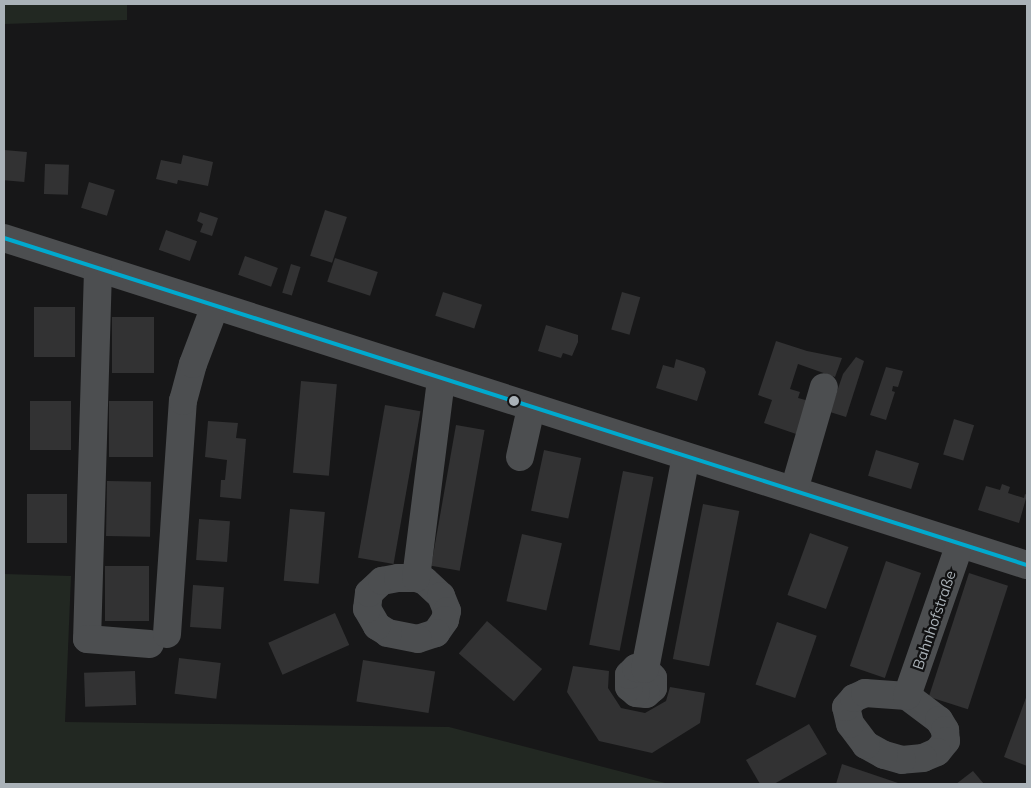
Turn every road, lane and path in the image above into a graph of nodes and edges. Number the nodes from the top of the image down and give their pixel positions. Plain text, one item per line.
1 (4, 238) edge
2 (98, 270) junction
3 (215, 306) junction
4 (441, 379) junction
5 (824, 387) dead end
6 (531, 408) junction
7 (686, 456) junction
8 (520, 457) dead end
9 (794, 490) junction
10 (960, 544) junction
11 (1027, 564) edge
12 (416, 578) dead end
13 (644, 670) dead end
14 (907, 696) dead end

1 - 2 street
2 - 3 street
2 - 3 street
3 - 4 street
4 - 6 street
4 - 12 street
5 - 9 street
6 - 7 street
6 - 8 street
7 - 9 street
7 - 13 street
9 - 10 street
10 - 11 street
10 - 14 street, Bahnhofstraße

